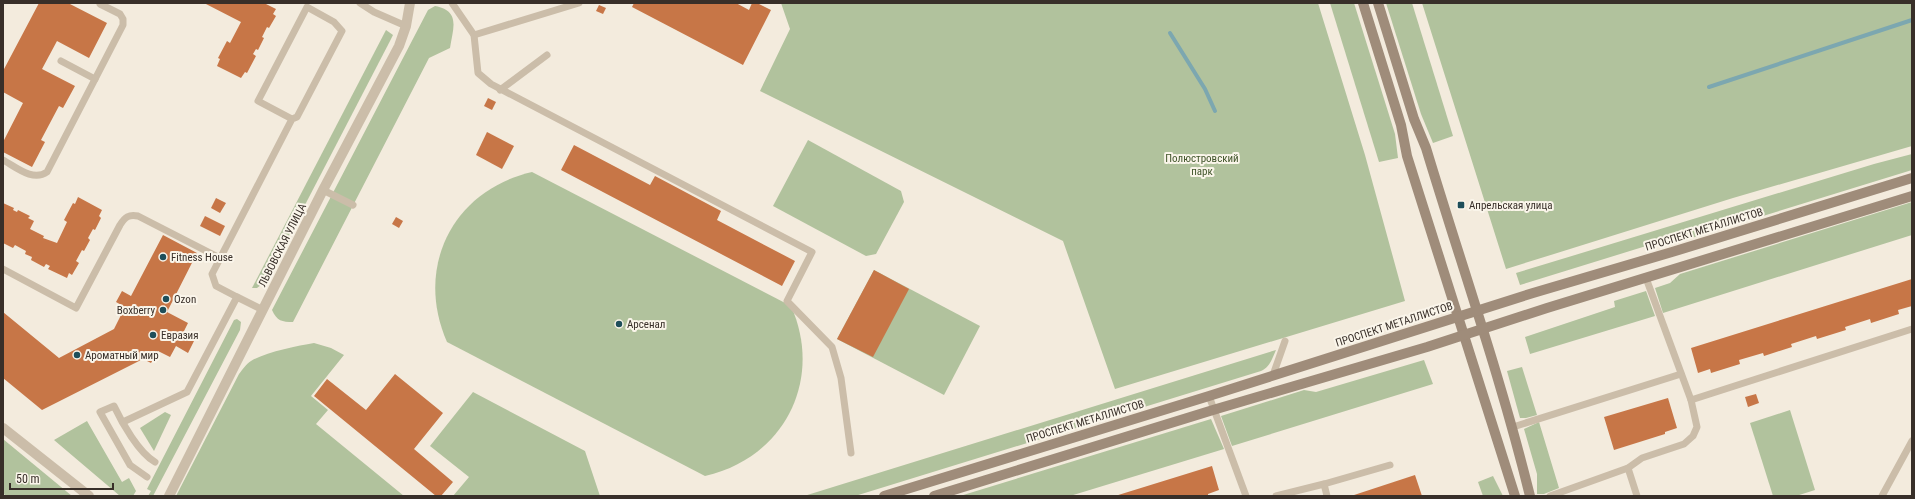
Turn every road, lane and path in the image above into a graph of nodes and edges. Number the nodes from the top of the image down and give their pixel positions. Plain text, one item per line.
1 (360, 3) edge
2 (410, 3) edge
3 (452, 3) edge
4 (579, 3) edge
5 (1363, 3) edge
6 (1378, 3) edge
7 (100, 4) dead end
8 (406, 26) junction
9 (474, 36) junction
10 (547, 55) dead end
11 (61, 61) dead end
12 (95, 78) junction
13 (500, 90) junction
14 (292, 119) junction
15 (3, 160) edge
16 (1912, 178) edge
17 (323, 190) junction
18 (1912, 196) edge
19 (353, 205) dead end
20 (220, 258) junction
21 (3, 269) edge
22 (1646, 278) junction
23 (237, 297) junction
24 (262, 310) junction
25 (1477, 310) junction
26 (1457, 317) junction
27 (1483, 329) junction
28 (1912, 329) edge
29 (1463, 336) junction
30 (1285, 341) dead end
31 (1681, 374) junction
32 (1273, 375) junction
33 (1209, 396) junction
34 (1691, 400) junction
35 (1213, 410) junction
36 (123, 422) junction
37 (1513, 427) junction
38 (3, 428) edge
39 (1912, 441) edge
40 (851, 453) dead end
41 (155, 462) dead end
42 (1390, 465) dead end
43 (1628, 468) junction
44 (147, 477) dead end
45 (1324, 484) junction
46 (89, 496) edge
47 (169, 496) edge
48 (884, 496) edge
49 (934, 496) edge
50 (1246, 496) edge
51 (1276, 496) edge
52 (1327, 496) edge
53 (1515, 496) edge
54 (1530, 496) edge
55 (1550, 496) edge
56 (1637, 496) edge
57 (1882, 496) edge

1 - 8 lane
2 - 8 street, ЛЬВОВСКАЯ УЛИЦА
3 - 9 lane
4 - 9 lane
5 - 26 street
6 - 25 street
7 - 12 lane
8 - 17 street, ЛЬВОВСКАЯ УЛИЦА
9 - 13 lane
10 - 13 lane
11 - 12 lane
12 - 15 lane
13 - 40 lane
14 - 14 lane
14 - 20 lane
16 - 25 street, ПРОСПЕКТ МЕТАЛЛИСТОВ
17 - 19 lane
17 - 24 street, ЛЬВОВСКАЯ УЛИЦА
18 - 22 street
20 - 21 lane
20 - 23 lane
22 - 27 street
22 - 31 lane
23 - 24 lane
23 - 36 lane
24 - 47 street, ЛЬВОВСКАЯ УЛИЦА
25 - 26 street, ПРОСПЕКТ МЕТАЛЛИСТОВ
25 - 27 street
26 - 29 street
26 - 32 street, ПРОСПЕКТ МЕТАЛЛИСТОВ
27 - 29 street
27 - 37 street
28 - 34 lane
29 - 35 street
29 - 53 street
30 - 32 lane
31 - 34 lane
31 - 37 lane
32 - 33 street, ПРОСПЕКТ МЕТАЛЛИСТОВ
33 - 35 lane
33 - 48 street, ПРОСПЕКТ МЕТАЛЛИСТОВ
34 - 43 lane
35 - 49 street
35 - 50 lane
36 - 41 lane
36 - 44 lane
37 - 54 street
38 - 46 street
39 - 57 lane
42 - 45 lane
43 - 55 lane
43 - 56 lane
45 - 51 lane
45 - 52 lane

